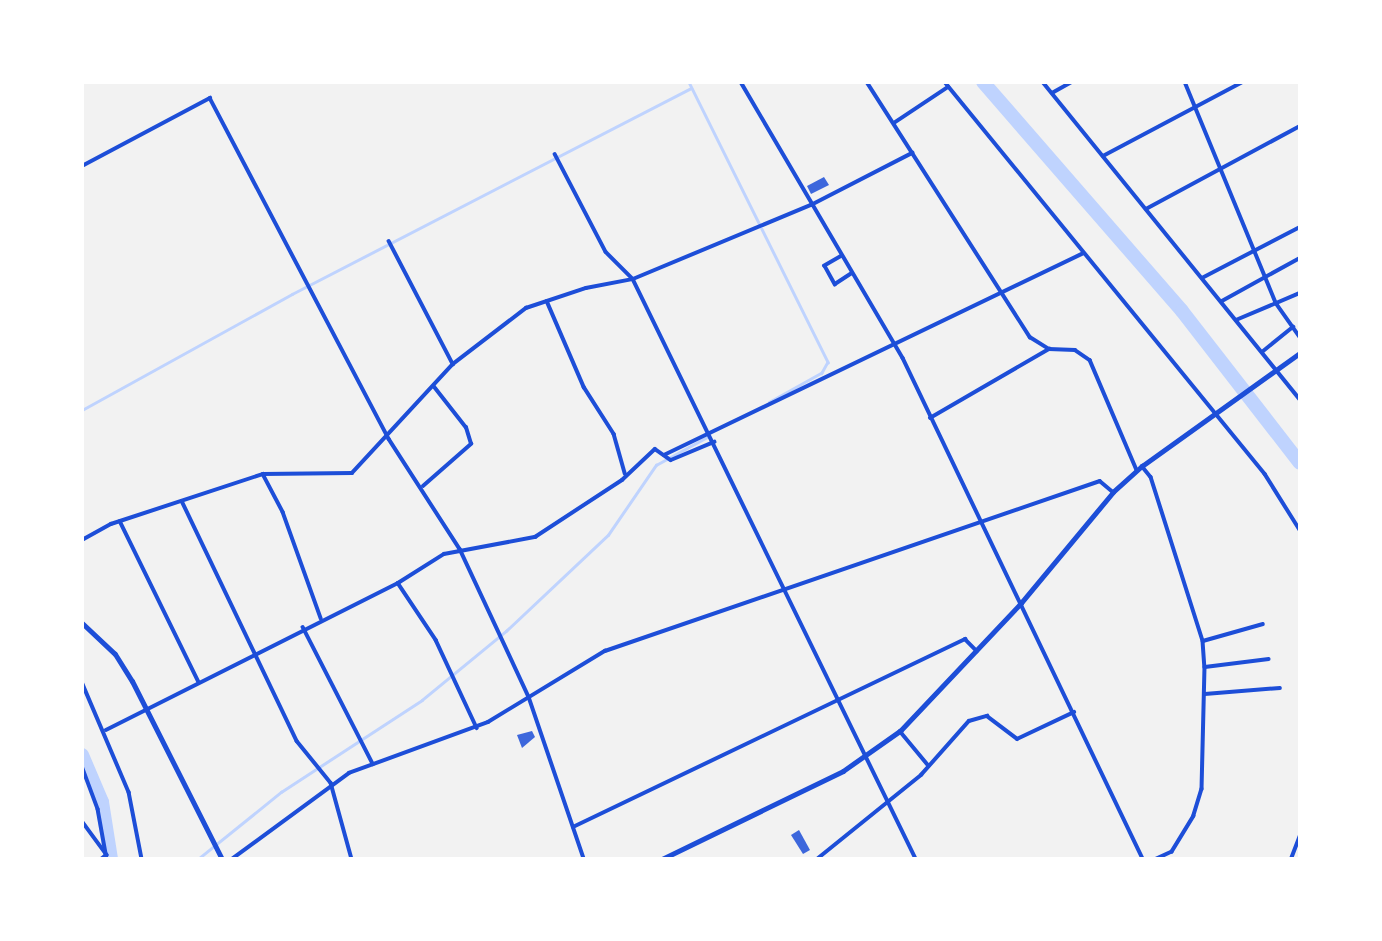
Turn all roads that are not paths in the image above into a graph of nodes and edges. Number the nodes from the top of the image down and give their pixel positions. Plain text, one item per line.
1 (741, 82) edge
2 (867, 82) edge
3 (945, 82) edge
4 (1043, 82) edge
5 (1072, 82) edge
6 (1185, 82) edge
7 (1243, 82) edge
8 (948, 87) junction
9 (1052, 93) junction
10 (1196, 107) junction
11 (894, 123) junction
12 (1300, 126) edge
13 (555, 153) dead end
14 (912, 153) junction
15 (1103, 156) junction
16 (82, 166) edge
17 (1221, 169) junction
18 (811, 205) junction
19 (1146, 209) junction
20 (1300, 227) edge
21 (388, 241) dead end
22 (1254, 251) junction
23 (1083, 253) junction
24 (842, 256) junction
25 (1300, 258) edge
26 (852, 274) junction
27 (1265, 277) junction
28 (1202, 278) junction
29 (633, 279) junction
30 (1300, 293) edge
31 (1003, 294) junction
32 (547, 300) junction
33 (1221, 301) junction
34 (1276, 303) junction
35 (1236, 320) junction
36 (1293, 327) junction
37 (1300, 337) edge
38 (896, 346) junction
39 (1049, 349) junction
40 (1262, 352) junction
41 (1300, 353) edge
42 (453, 364) junction
43 (1276, 369) junction
44 (434, 387) junction
45 (1300, 399) edge
46 (1214, 413) junction
47 (930, 418) junction
48 (711, 434) junction
49 (389, 439) junction
50 (715, 441) junction
51 (664, 455) junction
52 (1139, 468) junction
53 (625, 473) junction
54 (263, 474) junction
55 (423, 486) junction
56 (1113, 492) junction
57 (182, 501) junction
58 (120, 521) junction
59 (981, 522) junction
60 (1300, 530) edge
61 (82, 540) edge
62 (460, 549) junction
63 (398, 583) junction
64 (785, 588) junction
65 (1021, 603) junction
66 (321, 619) junction
67 (82, 623) edge
68 (1264, 624) dead end
69 (303, 627) junction
70 (1203, 641) junction
71 (977, 651) junction
72 (256, 652) junction
73 (1268, 659) dead end
74 (1206, 667) junction
75 (82, 682) edge
76 (199, 682) junction
77 (1280, 688) dead end
78 (1205, 694) junction
79 (529, 697) junction
80 (839, 699) junction
81 (147, 709) junction
82 (1073, 712) junction
83 (477, 728) junction
84 (106, 730) junction
85 (900, 731) junction
86 (867, 757) junction
87 (373, 764) junction
88 (82, 766) edge
89 (929, 766) junction
90 (331, 783) junction
91 (888, 802) junction
92 (82, 821) edge
93 (573, 827) junction
94 (1300, 836) edge
95 (105, 858) edge
96 (142, 859) edge
97 (222, 859) edge
98 (232, 859) edge
99 (352, 859) edge
100 (584, 859) edge
101 (662, 859) edge
102 (817, 859) edge
103 (916, 859) edge
104 (1143, 859) edge
105 (1157, 859) edge
106 (1291, 859) edge

1 - 18 street
2 - 11 street
3 - 8 street
4 - 9 street
5 - 9 street
6 - 10 street
7 - 10 street
8 - 11 street
8 - 23 street
9 - 15 street
10 - 15 street
10 - 17 street
11 - 14 street
12 - 17 street
13 - 29 street
14 - 18 street
14 - 31 street
15 - 19 street
16 - 49 street
17 - 19 street
17 - 22 street
18 - 24 street
18 - 29 street
19 - 28 street
20 - 22 street
21 - 42 street
22 - 27 street
22 - 28 street
23 - 31 street
23 - 46 street
24 - 26 street
24 - 26 street
25 - 27 street
26 - 38 street
27 - 33 street
27 - 34 street
28 - 33 street
29 - 32 street
29 - 48 street
30 - 34 street
31 - 38 street
31 - 39 street
32 - 42 street
32 - 53 street
33 - 35 street
34 - 35 street
34 - 36 street
35 - 40 street
36 - 37 street
36 - 40 street
38 - 47 street
38 - 48 street
39 - 47 street
39 - 52 street
40 - 43 street
41 - 43 street
42 - 44 street
43 - 45 street
43 - 46 street
44 - 49 street
44 - 55 street
46 - 52 street
46 - 60 street
47 - 59 street
48 - 50 street
48 - 51 street
49 - 54 street
49 - 55 street
50 - 51 street
50 - 64 street
51 - 53 street
52 - 56 street
52 - 70 street
53 - 62 street
54 - 57 street
54 - 66 street
55 - 62 street
56 - 59 street
56 - 65 street
57 - 58 street
57 - 72 street
58 - 61 street
58 - 76 street
59 - 64 street
59 - 65 street
62 - 63 street
62 - 79 street
63 - 66 street
63 - 83 street
64 - 79 street
64 - 80 street
65 - 71 street
65 - 82 street
66 - 69 street
67 - 81 main road
68 - 70 street
69 - 72 street
69 - 87 street
70 - 74 street
71 - 80 street
71 - 85 street
72 - 76 street
72 - 90 street
73 - 74 street
74 - 78 street
75 - 84 street
76 - 81 street
77 - 78 street
78 - 105 street
79 - 83 street
79 - 93 street
80 - 86 street
80 - 93 street
81 - 84 street
81 - 97 main road
82 - 89 street
82 - 104 street
83 - 87 street
84 - 96 street
85 - 86 street
85 - 89 street
86 - 91 street
86 - 101 street
87 - 90 street
88 - 95 street
89 - 91 street
90 - 98 street
90 - 99 street
91 - 102 street
91 - 103 street
92 - 95 street
93 - 100 street
94 - 106 street

